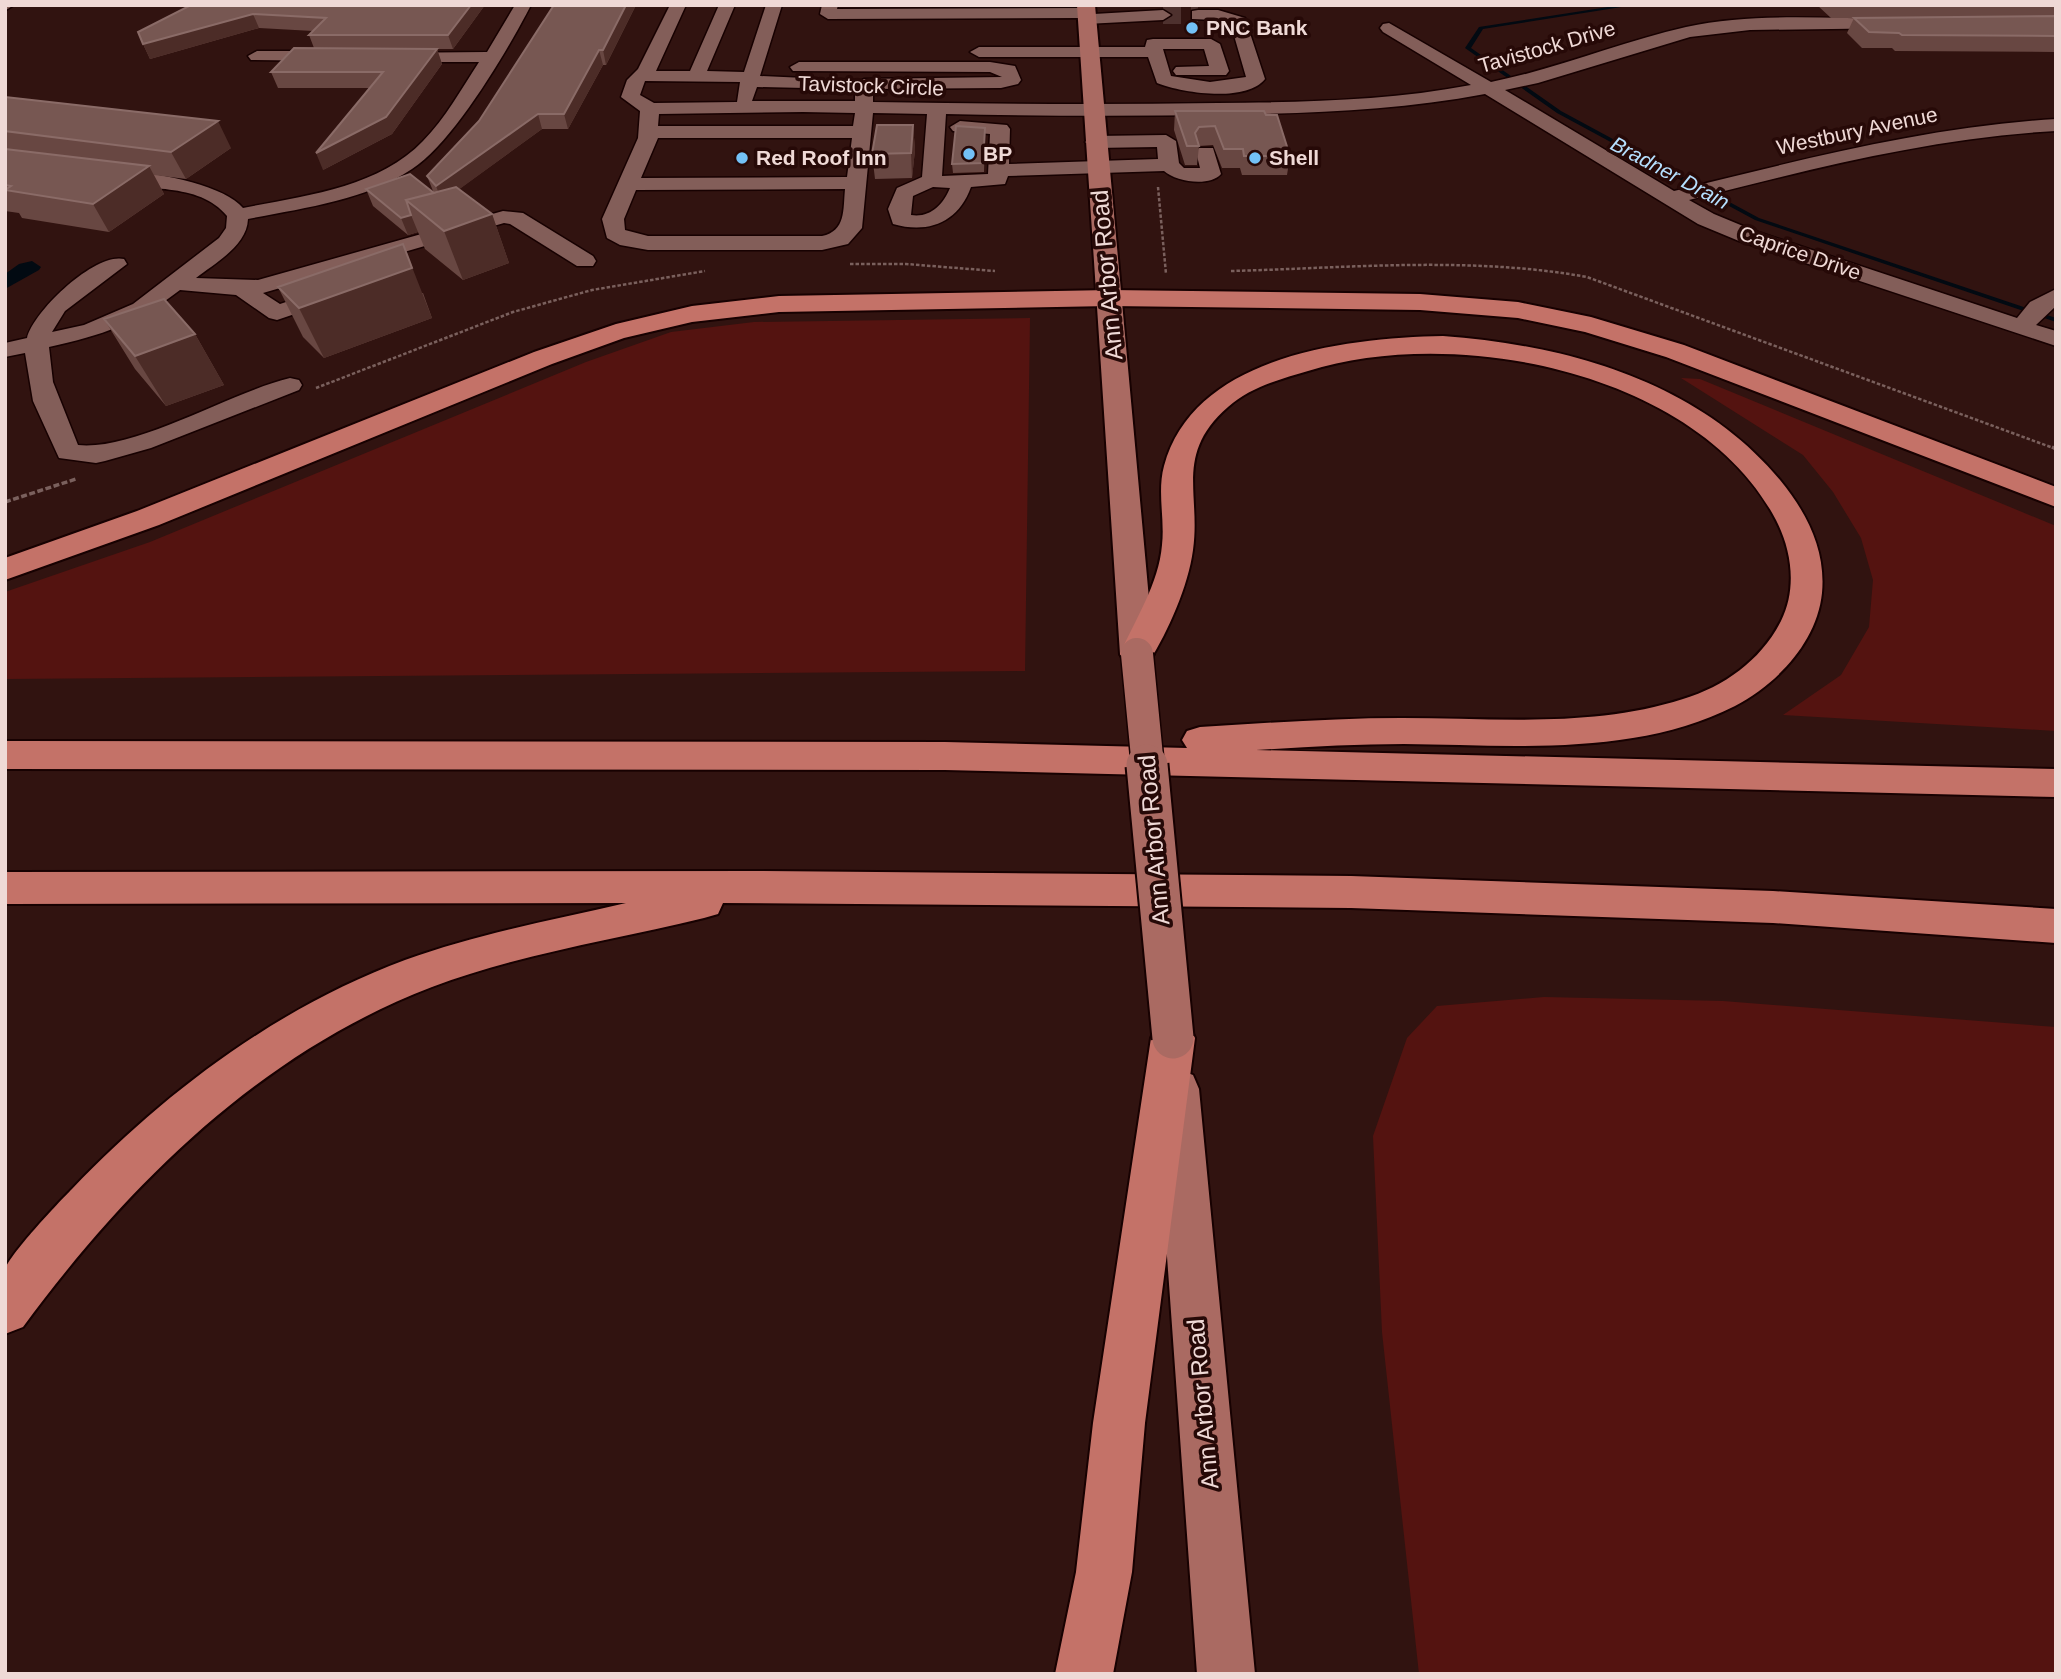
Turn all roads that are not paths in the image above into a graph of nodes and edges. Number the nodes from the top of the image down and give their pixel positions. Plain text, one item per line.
1 (523, 5) edge
2 (678, 5) edge
3 (727, 5) edge
4 (774, 5) edge
5 (911, 10) edge
6 (1086, 12) edge
7 (1163, 15) tunnel mouth
8 (1198, 15) tunnel mouth
9 (827, 17) edge
10 (1922, 24) edge
11 (1389, 28) dead end
12 (1088, 52) junction
13 (1155, 52) junction
14 (257, 56) dead end
15 (492, 57) junction
16 (1161, 72) junction
17 (796, 75) junction
18 (641, 76) junction
19 (696, 77) junction
20 (749, 79) junction
21 (864, 84) junction
22 (1489, 87) junction
23 (742, 106) junction
24 (803, 106) junction
25 (650, 108) junction
26 (862, 108) junction
27 (1199, 108) junction
28 (1092, 111) junction
29 (936, 119) junction
30 (2056, 125) edge
31 (649, 132) junction
32 (862, 132) junction
33 (1095, 142) junction
34 (1171, 157) junction
35 (1098, 168) junction
36 (999, 170) junction
37 (87, 175) edge
38 (932, 180) junction
39 (962, 182) junction
40 (856, 183) junction
41 (629, 184) junction
42 (1671, 198) junction
43 (238, 215) junction
44 (381, 252) junction
45 (585, 261) dead end
46 (116, 264) dead end
47 (401, 270) edge
48 (176, 283) junction
49 (352, 287) edge
50 (243, 289) junction
51 (2056, 296) edge
52 (1110, 298) junction
53 (2022, 327) junction
54 (2056, 339) edge
55 (35, 345) junction
56 (5, 350) edge
57 (290, 385) dead end
58 (2056, 498) edge
59 (5, 570) edge
60 (1137, 654) junction
61 (5, 755) edge
62 (945, 756) junction
63 (2056, 783) edge
64 (764, 887) junction
65 (5, 888) edge
66 (2056, 926) edge
67 (1173, 1038) junction
68 (5, 1309) edge
69 (1084, 1674) edge
70 (1226, 1674) edge

1 - 15 street
2 - 18 street
3 - 19 street
4 - 20 street
5 - 6 street
5 - 9 street
6 - 7 street
6 - 12 main road, Ann Arbor Road
8 - 16 street
10 - 22 street, Tavistock Drive
11 - 22 street, Caprice Drive
12 - 13 street
12 - 17 street
12 - 28 main road, Ann Arbor Road
13 - 16 street
13 - 16 street
14 - 15 street
15 - 43 street
17 - 20 street
17 - 21 street
17 - 21 street
17 - 24 street
18 - 19 street
18 - 25 street
19 - 20 street
20 - 23 street
21 - 26 street
22 - 27 street, Tavistock Drive
22 - 42 street, Caprice Drive
23 - 24 street, Tavistock Circle
23 - 25 street, Tavistock Circle
24 - 26 street, Tavistock Circle
25 - 31 street
26 - 29 street, Tavistock Circle
26 - 32 street
27 - 28 street, Tavistock Drive
27 - 34 street
28 - 29 street, Tavistock Circle
28 - 33 main road, Ann Arbor Road
29 - 36 street
29 - 38 street
30 - 42 street, Westbury Avenue
31 - 32 street
31 - 41 street
32 - 40 street
33 - 34 street
33 - 35 main road, Ann Arbor Road
34 - 35 street
35 - 36 street
35 - 52 main road, Ann Arbor Road
36 - 39 street
37 - 43 street
38 - 39 street
38 - 39 street
40 - 41 street
40 - 41 street
42 - 53 street, Caprice Drive
43 - 48 street
44 - 45 street
44 - 47 street
44 - 50 street
46 - 55 street
48 - 50 street
48 - 55 street
49 - 50 street
51 - 53 street
52 - 58 highway
52 - 59 highway
52 - 60 main road, Ann Arbor Road
53 - 54 street, Caprice Drive
55 - 56 street
55 - 57 street
60 - 62 highway
60 - 67 main road, Ann Arbor Road, bridge
61 - 62 highway
62 - 63 highway
64 - 65 highway
64 - 66 highway
64 - 68 highway
67 - 69 highway
67 - 70 main road, Ann Arbor Road

